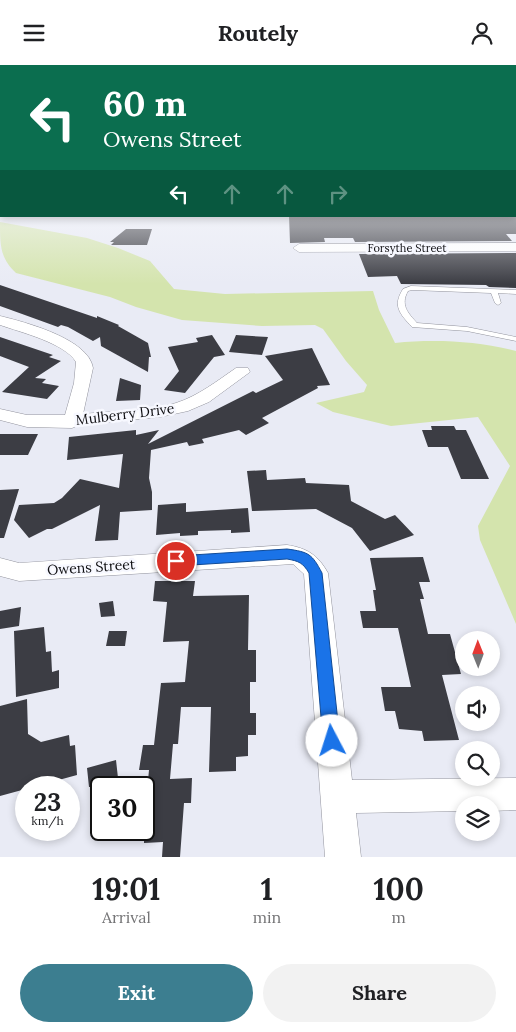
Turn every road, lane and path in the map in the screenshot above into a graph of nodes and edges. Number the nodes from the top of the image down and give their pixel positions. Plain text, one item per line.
1 (516, 247) edge
2 (298, 248) dead end
3 (494, 292) junction
4 (516, 292) edge
5 (498, 303) dead end
6 (0, 320) edge
7 (516, 339) edge
8 (242, 371) dead end
9 (0, 414) edge
10 (72, 421) junction
11 (0, 567) edge
12 (516, 794) edge
13 (337, 797) junction
14 (343, 857) edge

1 - 2 street, Forsythe Street
3 - 4 lane
3 - 5 lane
3 - 7 lane
6 - 10 street
8 - 10 street, Mulberry Drive
9 - 10 street, Mulberry Drive
11 - 13 street, Owens Street
12 - 13 street
13 - 14 street

